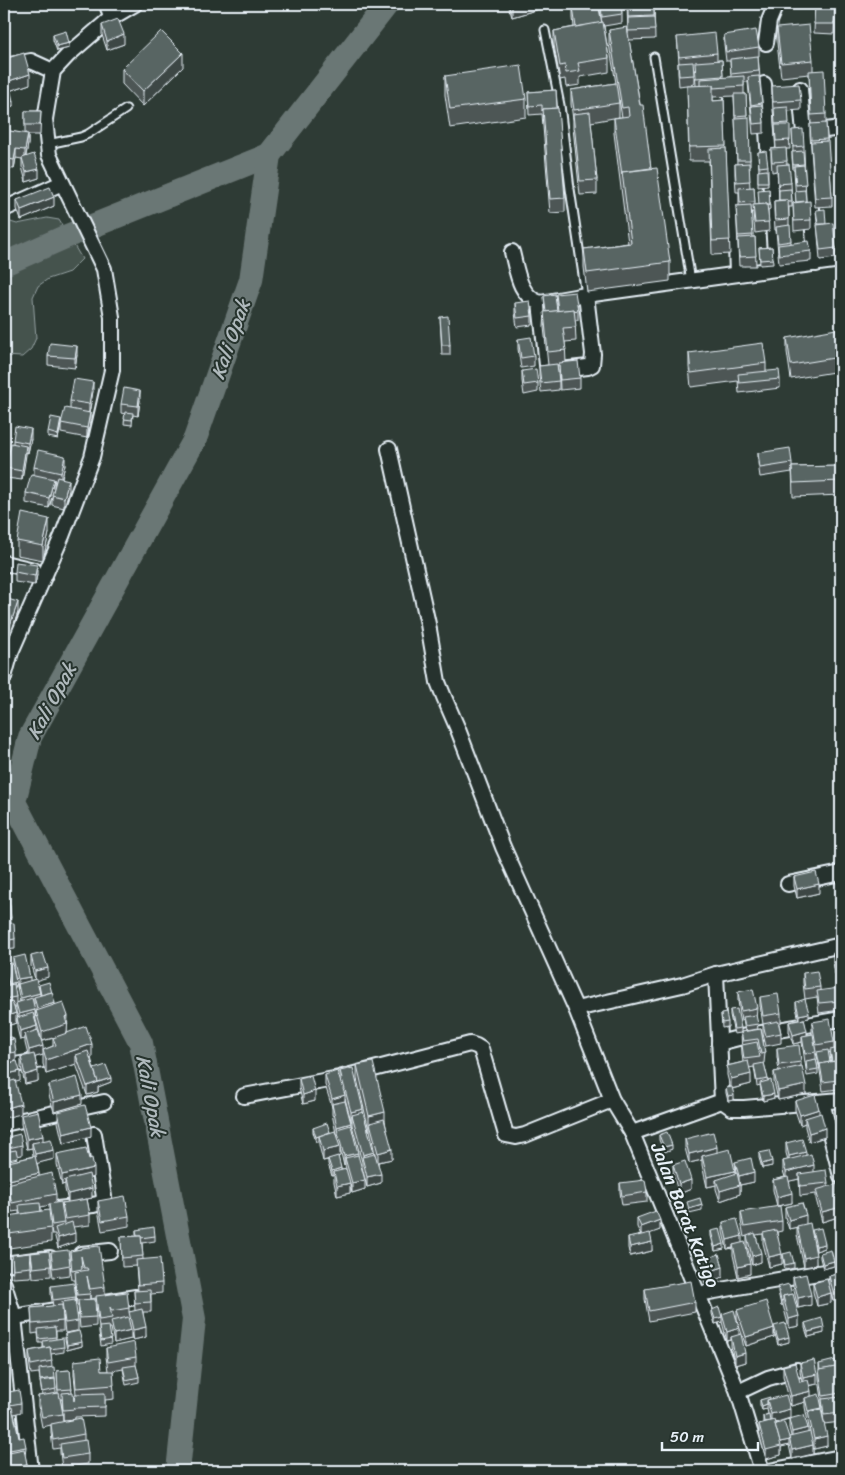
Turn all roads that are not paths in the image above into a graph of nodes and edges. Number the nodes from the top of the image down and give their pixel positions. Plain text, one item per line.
1 (107, 4) edge
2 (135, 4) edge
3 (776, 4) edge
4 (111, 18) junction
5 (546, 30) dead end
6 (766, 43) dead end
7 (654, 57) dead end
8 (4, 66) edge
9 (53, 71) junction
10 (764, 84) dead end
11 (800, 89) edge
12 (731, 100) dead end
13 (126, 109) dead end
14 (841, 128) edge
15 (804, 132) junction
16 (48, 144) junction
17 (62, 183) junction
18 (4, 209) edge
19 (512, 252) dead end
20 (841, 260) edge
21 (816, 264) junction
22 (776, 269) junction
23 (737, 274) junction
24 (691, 281) junction
25 (586, 295) junction
26 (540, 303) junction
27 (389, 449) dead end
28 (4, 563) edge
29 (45, 573) junction
30 (4, 677) edge
31 (841, 873) edge
32 (788, 884) dead end
33 (841, 945) edge
34 (716, 974) junction
35 (576, 1008) junction
36 (841, 1018) edge
37 (719, 1043) junction
38 (48, 1058) edge
39 (4, 1067) edge
40 (244, 1096) dead end
41 (612, 1100) junction
42 (841, 1100) edge
43 (722, 1101) junction
44 (104, 1102) dead end
45 (822, 1102) junction
46 (4, 1124) edge
47 (94, 1134) dead end
48 (632, 1134) junction
49 (841, 1176) edge
50 (4, 1215) edge
51 (110, 1251) dead end
52 (4, 1264) edge
53 (841, 1269) edge
54 (4, 1284) edge
55 (698, 1294) junction
56 (136, 1297) edge
57 (14, 1317) junction
58 (797, 1370) edge
59 (738, 1392) junction
60 (841, 1457) edge
61 (30, 1471) edge
62 (762, 1471) edge
63 (768, 1471) edge

1 - 4 street
2 - 4 street
3 - 6 street
4 - 9 street
5 - 25 lane
7 - 24 lane
8 - 9 street
9 - 16 street
10 - 22 street
11 - 15 street
12 - 23 street
13 - 16 lane
14 - 15 street
15 - 21 street
16 - 17 street
17 - 18 street
17 - 29 street
19 - 26 street
20 - 21 street
21 - 22 street
22 - 23 street
23 - 24 street
24 - 25 street
25 - 26 street
25 - 26 street
27 - 35 street
28 - 29 street
29 - 30 street
31 - 32 street
33 - 34 street
34 - 35 street
34 - 37 street
35 - 41 street
36 - 37 street
37 - 43 street
38 - 39 street
40 - 41 street
41 - 48 street
42 - 45 street
43 - 45 street
43 - 48 street, Jalan Barat Katigo
44 - 46 street
45 - 49 street
47 - 50 street
48 - 55 street, Jalan Barat Katigo
51 - 52 street
53 - 55 street
54 - 57 street
55 - 59 street, Jalan Barat Katigo
56 - 57 street
57 - 61 street
58 - 59 street
59 - 62 street, Jalan Barat Katigo
60 - 63 street

